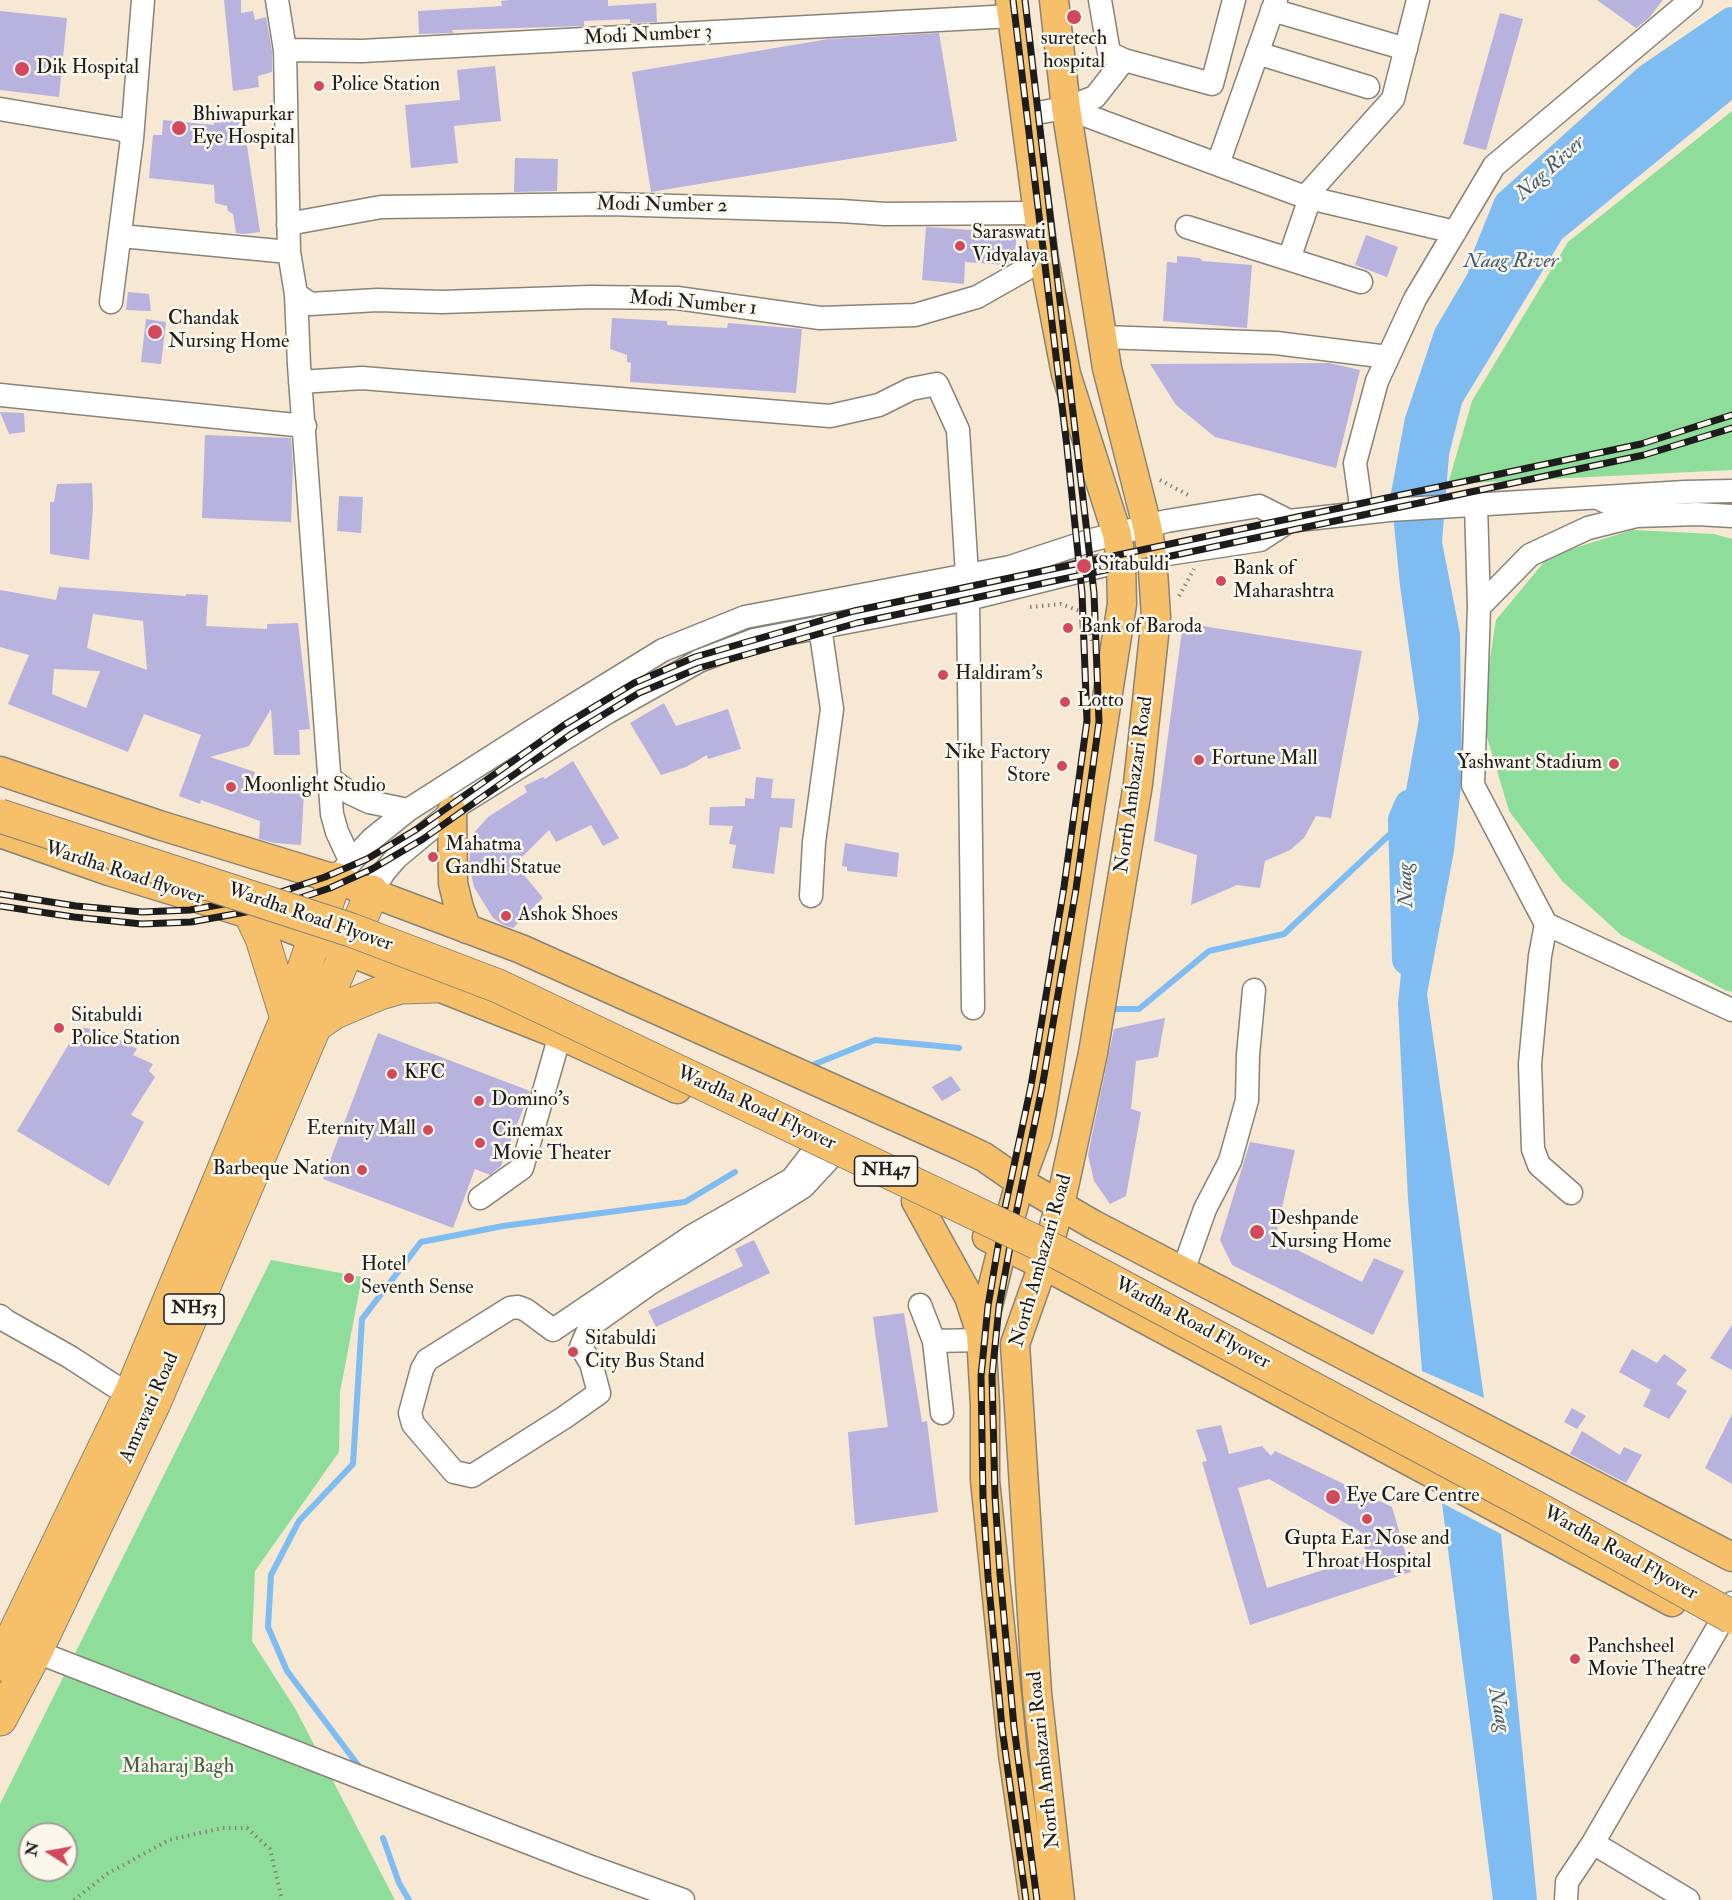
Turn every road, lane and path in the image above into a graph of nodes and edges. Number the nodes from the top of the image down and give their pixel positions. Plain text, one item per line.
1 (143, 0) edge
2 (277, 0) edge
3 (1054, 0) edge
4 (1100, 0) edge
5 (1234, 0) edge
6 (1418, 0) edge
7 (1691, 0) edge
8 (1274, 5) edge
9 (1011, 8) edge
10 (1406, 49) junction
11 (285, 50) junction
12 (1257, 53) junction
13 (1124, 60) junction
14 (1368, 87) dead end
15 (1066, 108) junction
16 (0, 109) edge
17 (1024, 115) junction
18 (132, 139) junction
19 (1218, 164) junction
20 (1307, 197) junction
21 (1037, 213) junction
22 (288, 224) junction
23 (1187, 226) dead end
24 (1455, 232) junction
25 (121, 236) junction
26 (289, 252) junction
27 (1044, 259) junction
28 (1289, 259) junction
29 (1361, 282) dead end
30 (296, 294) junction
31 (111, 302) dead end
32 (1102, 337) junction
33 (1388, 357) junction
34 (300, 382) junction
35 (0, 395) edge
36 (305, 426) junction
37 (1133, 465) junction
38 (1732, 491) edge
39 (1596, 497) junction
40 (1469, 505) junction
41 (1219, 512) junction
42 (1362, 513) junction
43 (1636, 516) junction
44 (1732, 516) edge
45 (1289, 520) junction
46 (1147, 526) junction
47 (1119, 547) junction
48 (1152, 555) junction
49 (1195, 567) dead end
50 (967, 575) junction
51 (1179, 597) dead end
52 (968, 599) junction
53 (1026, 607) dead end
54 (1479, 607) junction
55 (820, 627) junction
56 (1092, 642) dead end
57 (0, 771) edge
58 (329, 778) junction
59 (0, 799) edge
60 (408, 810) junction
61 (453, 811) junction
62 (0, 816) edge
63 (0, 833) edge
64 (352, 879) junction
65 (811, 896) dead end
66 (251, 915) junction
67 (1546, 924) junction
68 (467, 929) junction
69 (315, 939) junction
70 (345, 951) junction
71 (435, 986) junction
72 (1254, 990) dead end
73 (973, 1008) dead end
74 (1732, 1010) edge
75 (301, 1022) junction
76 (560, 1035) junction
77 (1039, 1127) junction
78 (1071, 1153) junction
79 (820, 1156) junction
80 (984, 1156) junction
81 (1020, 1182) junction
82 (1571, 1193) dead end
83 (480, 1198) dead end
84 (916, 1201) junction
85 (1060, 1205) junction
86 (1094, 1225) junction
87 (1003, 1245) junction
88 (1042, 1265) junction
89 (1182, 1271) junction
90 (920, 1305) dead end
91 (0, 1316) edge
92 (553, 1330) junction
93 (981, 1337) junction
94 (934, 1341) junction
95 (581, 1347) junction
96 (142, 1398) junction
97 (942, 1413) dead end
98 (1732, 1557) edge
99 (1732, 1593) edge
100 (1729, 1620) edge
101 (12, 1648) edge
102 (0, 1719) edge
103 (1044, 1749) junction
104 (1013, 1754) junction
105 (1593, 1843) junction
106 (74, 1900) edge
107 (282, 1900) edge
108 (683, 1900) edge
109 (1034, 1900) edge
110 (1060, 1900) edge
111 (1566, 1900) edge
112 (1688, 1900) edge

1 - 18 street
2 - 11 street
3 - 15 main road, North Ambazari Road
4 - 13 street
5 - 13 street
6 - 10 street
7 - 24 street
8 - 10 street
8 - 12 street
9 - 11 street, Modi Number 3
9 - 17 main road, North Ambazari Road
10 - 20 street
11 - 22 street
12 - 14 street
12 - 19 street
13 - 15 street
15 - 17 street
15 - 19 street
15 - 32 main road, North Ambazari Road
16 - 18 street
17 - 21 main road, North Ambazari Road
18 - 25 street
19 - 20 street
20 - 24 street
20 - 28 street
21 - 22 street, Modi Number 2
21 - 27 main road, North Ambazari Road
22 - 26 street
23 - 28 street
24 - 33 street
25 - 26 street
25 - 31 street
26 - 30 street
27 - 30 street, Modi Number 1
27 - 47 main road, North Ambazari Road
28 - 29 street
30 - 34 street
32 - 33 street
32 - 37 main road, North Ambazari Road
33 - 42 street
34 - 36 street
34 - 50 street
35 - 36 street
36 - 58 street
37 - 41 path
37 - 46 main road, North Ambazari Road
38 - 39 street
39 - 40 street
39 - 43 street
40 - 42 street
40 - 54 street
41 - 45 street
41 - 46 street
42 - 45 street
43 - 44 street
43 - 54 street
45 - 48 street
46 - 47 street
46 - 48 main road, North Ambazari Road
47 - 48 street
47 - 50 street
47 - 52 street
47 - 77 main road, North Ambazari Road
48 - 78 main road, North Ambazari Road
49 - 51 path
50 - 60 street
52 - 55 street
52 - 73 street
53 - 56 path
54 - 67 street
55 - 61 street
55 - 65 street
57 - 64 main road
58 - 60 street
58 - 64 street
59 - 99 highway, Wardha Road Flyover / NH47
60 - 64 street
61 - 64 street
61 - 68 main road
62 - 100 highway, Wardha Road Flyover / NH47, bridge
63 - 66 main road, Wardha Road flyover
64 - 68 main road
64 - 69 highway, Amravati Road / NH53
64 - 70 highway, Amravati Road / NH53
66 - 69 main road, Wardha Road flyover
66 - 75 highway
67 - 74 street
67 - 82 street
68 - 80 main road
69 - 70 main road, Wardha Road flyover
69 - 75 highway, Amravati Road / NH53
70 - 71 main road, Wardha Road flyover
70 - 75 highway, Amravati Road / NH53
71 - 75 highway
71 - 76 main road, Wardha Road flyover
72 - 89 street
75 - 96 highway, Amravati Road / NH53
76 - 79 main road, Wardha Road flyover
76 - 83 street
77 - 80 main road
77 - 81 main road, North Ambazari Road
78 - 85 main road, North Ambazari Road
78 - 86 main road
79 - 84 main road, Wardha Road flyover
79 - 92 street
79 - 95 street
80 - 81 main road
81 - 85 main road
81 - 87 main road, North Ambazari Road
84 - 87 main road, Wardha Road flyover
84 - 93 main road
85 - 86 main road
85 - 88 main road, North Ambazari Road
86 - 89 main road
87 - 88 main road, Wardha Road flyover
87 - 93 main road, North Ambazari Road
88 - 100 main road, Wardha Road flyover
88 - 103 main road, North Ambazari Road
89 - 98 main road
90 - 94 street
91 - 96 street
92 - 95 street
92 - 95 street
93 - 94 street
93 - 104 main road, North Ambazari Road
94 - 97 street
96 - 101 highway, Amravati Road / NH53
100 - 105 street
101 - 102 highway, Amravati Road / NH53
101 - 108 street
103 - 104 main road
103 - 110 main road, North Ambazari Road
104 - 109 main road, North Ambazari Road
105 - 111 street
105 - 112 street
106 - 107 path

